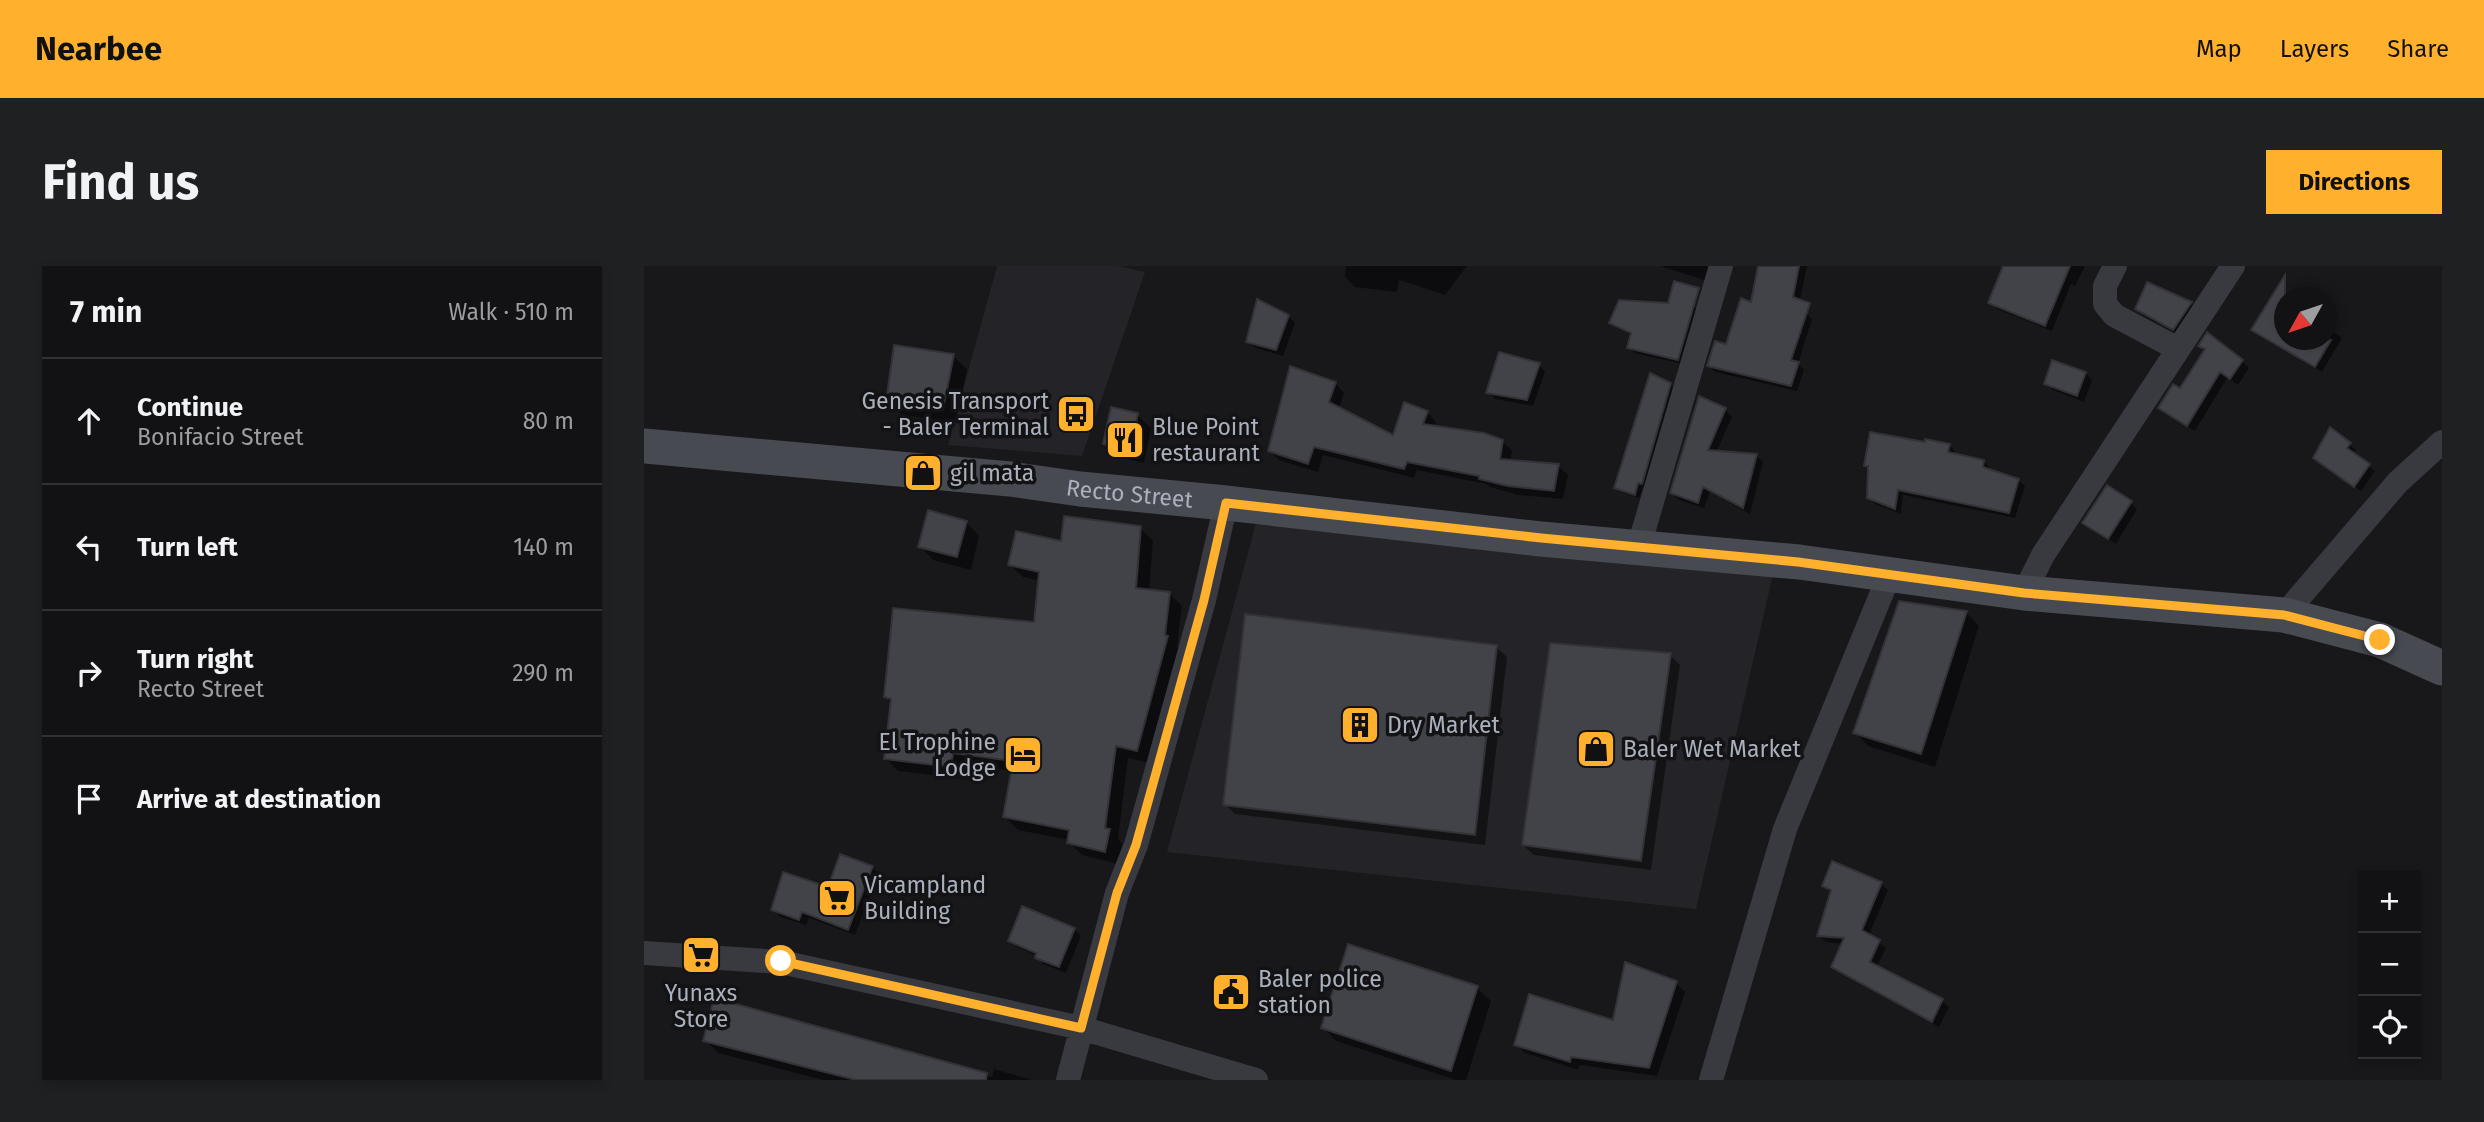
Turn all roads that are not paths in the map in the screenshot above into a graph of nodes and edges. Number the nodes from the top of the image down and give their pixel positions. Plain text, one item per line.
1 (1721, 266) edge
2 (2115, 266) edge
3 (2233, 266) edge
4 (2178, 349) junction
5 (2442, 442) edge
6 (644, 446) edge
7 (1226, 503) junction
8 (1639, 546) junction
9 (1891, 573) junction
10 (2024, 593) junction
11 (2284, 615) junction
12 (2442, 668) edge
13 (644, 953) edge
14 (1081, 1028) junction
15 (1068, 1080) edge
16 (1256, 1080) edge
17 (1712, 1080) edge

1 - 8 street
2 - 4 street
3 - 4 street
4 - 10 street
5 - 11 street
6 - 7 street, Recto Street
7 - 8 street, Recto Street
7 - 14 street
8 - 9 street, Recto Street
9 - 10 street, Recto Street
9 - 17 street
10 - 11 street, Recto Street
11 - 12 street, Recto Street
13 - 14 street
14 - 15 street
14 - 16 street

